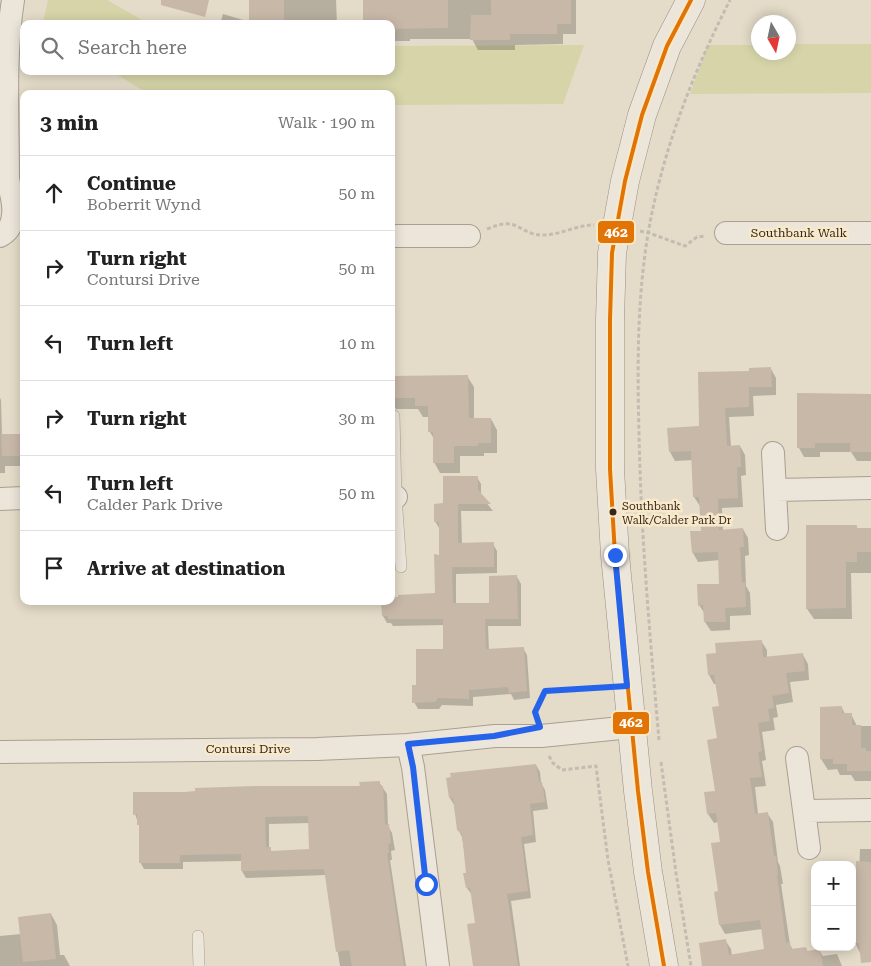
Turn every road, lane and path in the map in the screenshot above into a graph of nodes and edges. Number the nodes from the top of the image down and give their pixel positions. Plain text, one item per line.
1 (14, 0) edge
2 (691, 0) edge
3 (730, 0) edge
4 (7, 227) edge
5 (726, 232) dead end
6 (871, 233) edge
7 (395, 236) edge
8 (469, 236) dead end
9 (774, 453) dead end
10 (871, 488) edge
11 (776, 490) junction
12 (0, 498) edge
13 (20, 498) edge
14 (395, 514) edge
15 (777, 529) dead end
16 (401, 567) dead end
17 (654, 683) junction
18 (627, 686) junction
19 (631, 722) junction
20 (540, 731) junction
21 (408, 744) junction
22 (659, 749) dead end
23 (0, 752) edge
24 (660, 758) dead end
25 (797, 758) dead end
26 (871, 810) edge
27 (804, 811) junction
28 (809, 848) dead end
29 (198, 936) dead end
30 (199, 966) edge
31 (438, 966) edge
32 (628, 966) edge
33 (664, 966) edge
34 (690, 966) edge

1 - 4 street
2 - 18 street
3 - 17 path
5 - 6 street, Southbank Walk
7 - 8 street
9 - 11 street
10 - 11 street
11 - 15 street
12 - 13 street
14 - 16 lane
17 - 18 path
17 - 22 path
18 - 19 street
18 - 20 path
19 - 20 street, Contursi Drive
19 - 33 street
20 - 21 street, Contursi Drive
20 - 32 path
21 - 23 street, Contursi Drive
21 - 31 street
24 - 34 path
25 - 27 street
26 - 27 street
27 - 28 street
29 - 30 lane

